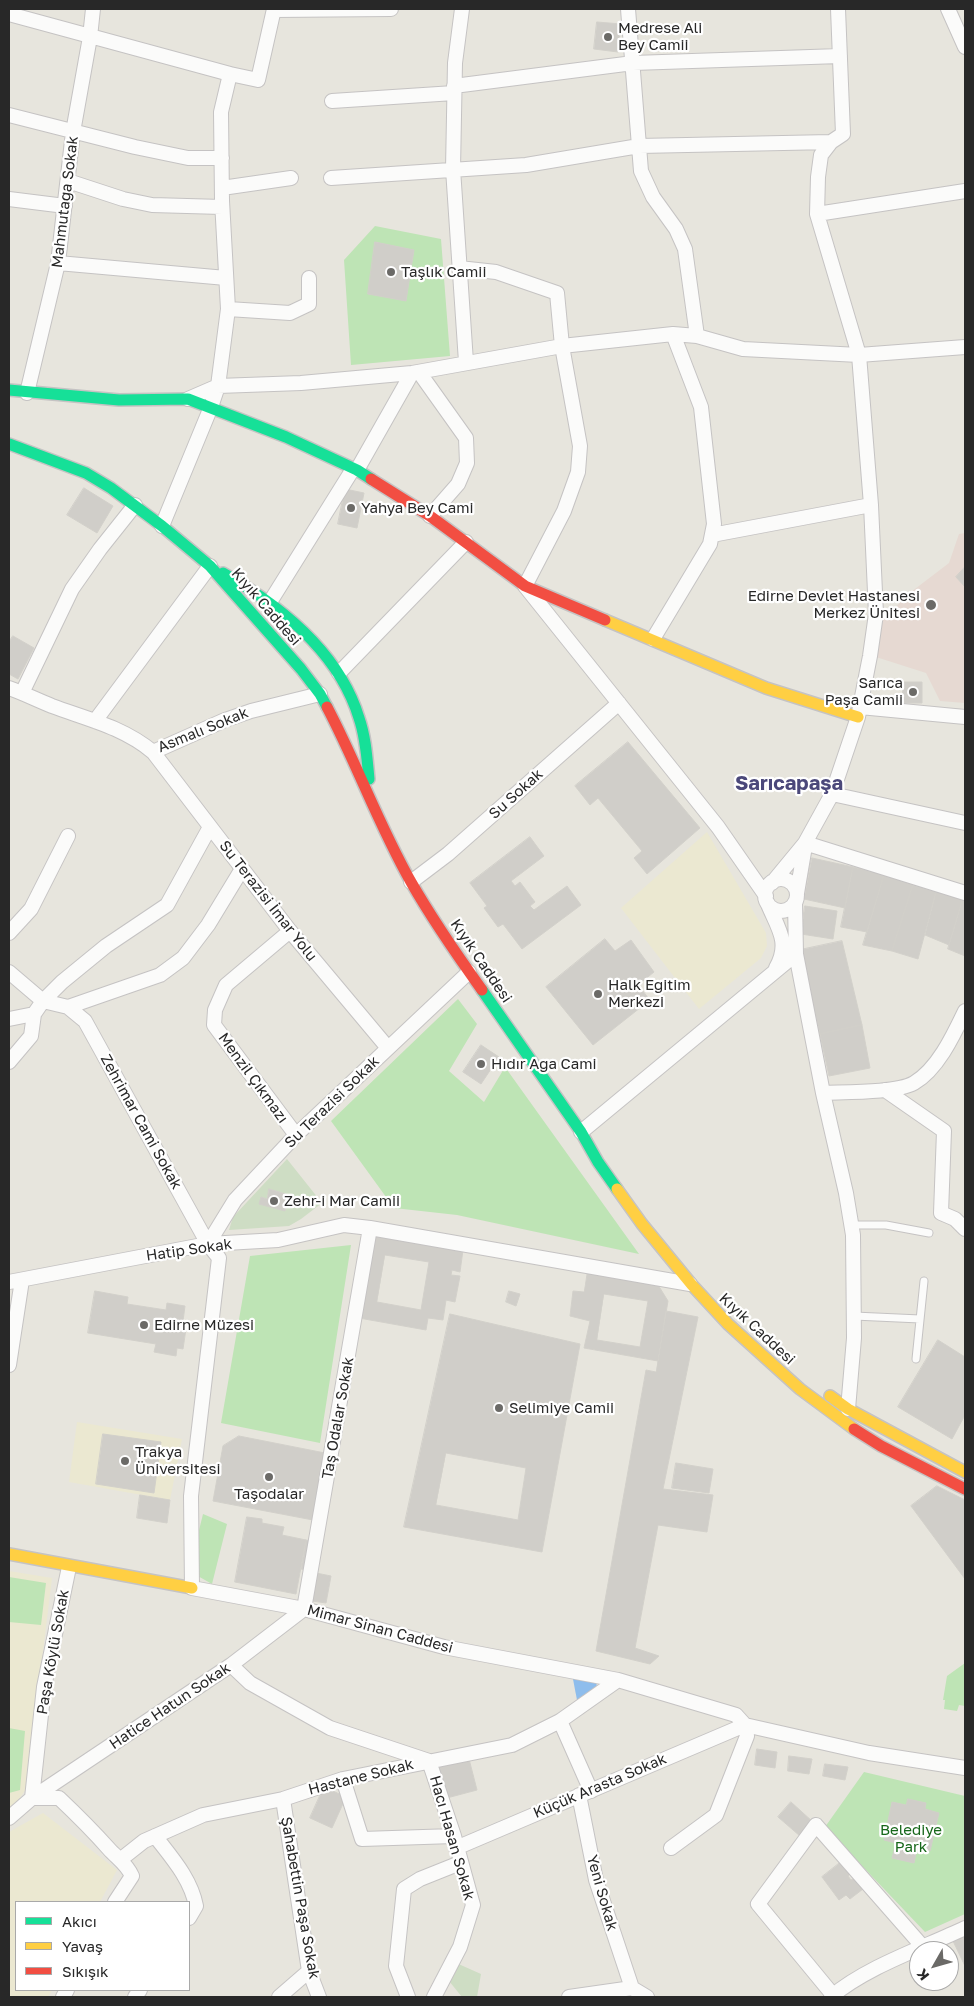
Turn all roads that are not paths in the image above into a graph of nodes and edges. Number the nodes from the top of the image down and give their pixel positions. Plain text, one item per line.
1 (93, 9) edge
2 (274, 9) edge
3 (391, 9) edge
4 (462, 9) edge
5 (628, 9) edge
6 (838, 9) edge
7 (948, 9) edge
8 (9, 14) edge
9 (90, 37) junction
10 (965, 46) edge
11 (840, 56) junction
12 (633, 63) junction
13 (230, 74) junction
14 (454, 89) junction
15 (332, 102) dead end
16 (9, 115) edge
17 (73, 132) junction
18 (831, 142) junction
19 (639, 146) junction
20 (222, 158) junction
21 (453, 169) junction
22 (291, 178) dead end
23 (331, 178) dead end
24 (68, 181) junction
25 (222, 188) junction
26 (965, 191) edge
27 (9, 198) edge
28 (65, 206) junction
29 (222, 206) junction
30 (816, 214) junction
31 (58, 263) junction
32 (459, 268) junction
33 (226, 278) junction
34 (309, 278) dead end
35 (228, 309) junction
36 (673, 334) junction
37 (697, 336) junction
38 (562, 346) junction
39 (965, 347) edge
40 (859, 355) junction
41 (466, 362) junction
42 (415, 372) junction
43 (218, 386) junction
44 (9, 390) edge
45 (27, 394) junction
46 (188, 400) junction
47 (211, 407) junction
48 (9, 444) edge
49 (355, 470) junction
50 (135, 504) junction
51 (871, 504) junction
52 (430, 516) junction
53 (162, 526) junction
54 (712, 535) junction
55 (466, 542) junction
56 (210, 566) junction
57 (525, 586) junction
58 (270, 602) junction
59 (653, 639) junction
60 (340, 674) junction
61 (15, 690) edge
62 (320, 694) junction
63 (619, 703) junction
64 (859, 712) junction
65 (965, 717) edge
66 (95, 721) junction
67 (153, 752) junction
68 (832, 794) junction
69 (371, 798) junction
70 (965, 823) edge
71 (210, 827) junction
72 (68, 836) dead end
73 (806, 843) junction
74 (242, 869) junction
75 (411, 882) junction
76 (772, 883) junction
77 (965, 894) edge
78 (796, 898) junction
79 (766, 899) junction
80 (290, 931) junction
81 (9, 933) edge
82 (796, 954) junction
83 (9, 972) edge
84 (469, 972) junction
85 (773, 972) junction
86 (43, 1001) junction
87 (68, 1007) junction
88 (965, 1011) edge
89 (34, 1014) junction
90 (9, 1019) edge
91 (952, 1038) junction
92 (965, 1044) edge
93 (388, 1048) junction
94 (9, 1062) edge
95 (885, 1090) junction
96 (823, 1093) junction
97 (581, 1132) junction
98 (296, 1136) junction
99 (638, 1198) dead end
100 (851, 1225) junction
101 (370, 1228) junction
102 (965, 1229) edge
103 (929, 1233) dead end
104 (667, 1236) dead end
105 (208, 1244) junction
106 (924, 1280) dead end
107 (15, 1281) edge
108 (690, 1284) junction
109 (854, 1316) junction
110 (920, 1319) junction
111 (784, 1359) dead end
112 (916, 1359) dead end
113 (9, 1365) edge
114 (823, 1391) dead end
115 (845, 1415) junction
116 (965, 1455) edge
117 (962, 1470) edge
118 (954, 1483) junction
119 (965, 1489) edge
120 (9, 1554) edge
121 (69, 1567) junction
122 (192, 1588) junction
123 (304, 1609) junction
124 (231, 1665) junction
125 (618, 1680) junction
126 (560, 1721) junction
127 (745, 1725) junction
128 (429, 1761) junction
129 (965, 1768) edge
130 (343, 1779) junction
131 (585, 1793) junction
132 (32, 1798) junction
133 (283, 1799) junction
134 (9, 1818) edge
135 (155, 1836) junction
136 (455, 1842) junction
137 (671, 1848) dead end
138 (120, 1860) junction
139 (460, 1863) junction
140 (116, 1901) edge
141 (190, 1916) edge
142 (965, 1928) edge
143 (918, 1941) edge
144 (936, 1941) edge
145 (909, 1953) edge
146 (309, 1971) junction
147 (632, 1988) junction
148 (832, 1996) edge
149 (278, 1997) edge
150 (319, 1997) edge
151 (408, 1997) edge
152 (434, 1997) edge
153 (569, 1997) edge
154 (647, 1997) edge

1 - 9 street, Mahmutağa Sokak
2 - 3 street
2 - 13 street
4 - 14 street
5 - 12 street
6 - 11 street
7 - 10 street
8 - 9 street
9 - 13 street
9 - 17 street, Mahmutağa Sokak
11 - 12 street
11 - 18 street
12 - 14 street
12 - 19 street
13 - 20 street
14 - 15 street
14 - 21 street
16 - 17 street
17 - 20 street
17 - 24 street, Mahmutağa Sokak
18 - 19 street
18 - 30 street
19 - 21 street
19 - 37 street
20 - 25 street
21 - 23 street
21 - 32 street
22 - 25 street
24 - 28 street, Mahmutağa Sokak
24 - 29 street
25 - 29 street
26 - 30 street
27 - 28 street
28 - 31 street, Mahmutağa Sokak
29 - 33 street
30 - 40 street
31 - 33 street
31 - 45 street, Mahmutağa Sokak
32 - 38 street
32 - 41 street
33 - 35 street
34 - 35 street
35 - 43 street
36 - 37 street
36 - 38 street
36 - 54 street
37 - 40 street
38 - 41 street
38 - 57 street
39 - 40 street
40 - 51 street
41 - 42 street
42 - 43 street
42 - 49 street
42 - 52 street
43 - 46 street
43 - 47 street
44 - 45 main road
45 - 46 main road
46 - 47 main road
47 - 49 main road
47 - 53 street
48 - 50 main road, Kıyık Caddesi
49 - 52 main road
49 - 58 street
50 - 53 main road, Kıyık Caddesi
50 - 61 street
51 - 54 street
51 - 64 street
52 - 55 main road
53 - 56 main road, Kıyık Caddesi
54 - 59 street
55 - 57 main road
55 - 60 street
56 - 58 main road, Kıyık Caddesi
56 - 62 main road, Kıyık Caddesi
56 - 66 street
57 - 59 main road
57 - 63 street
58 - 60 main road, Kıyık Caddesi
59 - 64 main road
60 - 69 main road, Kıyık Caddesi
61 - 66 street, Asmalı Sokak
62 - 67 street, Asmalı Sokak
62 - 69 main road, Kıyık Caddesi
63 - 75 street, Su Sokak
63 - 79 street
64 - 65 street
64 - 68 street
66 - 67 street, Asmalı Sokak
67 - 71 street, Su Terazisi İmar Yolu
68 - 70 street
68 - 73 street
69 - 75 main road, Kıyık Caddesi
71 - 74 street, Su Terazisi İmar Yolu
71 - 86 street
72 - 81 street
73 - 76 street
73 - 77 street
73 - 78 street
74 - 80 street, Su Terazisi İmar Yolu
74 - 87 street
75 - 84 main road, Kıyık Caddesi
76 - 78 street
76 - 79 street
78 - 79 street
78 - 82 street
79 - 85 street
80 - 93 street, Su Terazisi İmar Yolu
80 - 98 street, Menzil Çıkmazı
82 - 85 street
82 - 96 street
83 - 86 street
84 - 93 street, Su Terazisi Sokak
84 - 97 main road, Kıyık Caddesi
85 - 97 street
86 - 87 street
86 - 89 street
87 - 105 street, Zehrimar Cami Sokak
88 - 91 street
89 - 90 street
89 - 94 street
91 - 92 street
91 - 95 street
93 - 98 street, Su Terazisi Sokak
95 - 96 street
95 - 102 street
96 - 100 street
97 - 99 main road, Kıyık Caddesi
97 - 108 main road, Kıyık Caddesi
98 - 105 street, Su Terazisi Sokak
100 - 103 lane
100 - 109 street
101 - 105 street, Hatip Sokak
101 - 108 street, Hatip Sokak
101 - 123 street, Taş Odalar Sokak
104 - 111 main road, Kıyık Caddesi
105 - 107 street, Hatip Sokak
105 - 122 street, Zehrimar Cami Sokak
106 - 110 lane
107 - 113 street
108 - 115 main road, Kıyık Caddesi
109 - 110 lane
109 - 115 street
110 - 112 lane
114 - 115 main road, Kıyık Caddesi
115 - 117 main road, Kıyık Caddesi
115 - 118 main road, Kıyık Caddesi
116 - 117 main road
117 - 118 main road
118 - 119 main road, Kıyık Caddesi
120 - 121 main road, Mimar Sinan Caddesi
121 - 122 main road, Mimar Sinan Caddesi
121 - 132 street, Paşa Köylü Sokak
122 - 123 street, Mimar Sinan Caddesi
123 - 124 street, Hatice Hatun Sokak
123 - 125 street, Mimar Sinan Caddesi
124 - 128 street
124 - 132 street, Hatice Hatun Sokak
125 - 126 street, Hastane Sokak
125 - 127 street, Mimar Sinan Caddesi
126 - 128 street, Hastane Sokak
126 - 131 street, Yeni Sokak
127 - 129 street
127 - 131 street, Küçük Arasta Sokak
127 - 137 street
128 - 130 street, Hastane Sokak
128 - 136 street, Hacı Hasan Sokak
130 - 133 street, Hastane Sokak
130 - 136 street
131 - 136 street, Küçük Arasta Sokak
131 - 147 street, Yeni Sokak
132 - 134 street, Hatice Hatun Sokak
132 - 138 street
133 - 135 street, Hastane Sokak
133 - 146 street, Şahabettin Paşa Sokak
135 - 138 street, Hastane Sokak
135 - 141 street
136 - 139 street, Hacı Hasan Sokak
138 - 140 street
139 - 151 street
139 - 152 street, Hacı Hasan Sokak
142 - 144 street
143 - 148 street
145 - 148 street
146 - 149 street
146 - 150 street, Şahabettin Paşa Sokak
147 - 153 street
147 - 154 street

